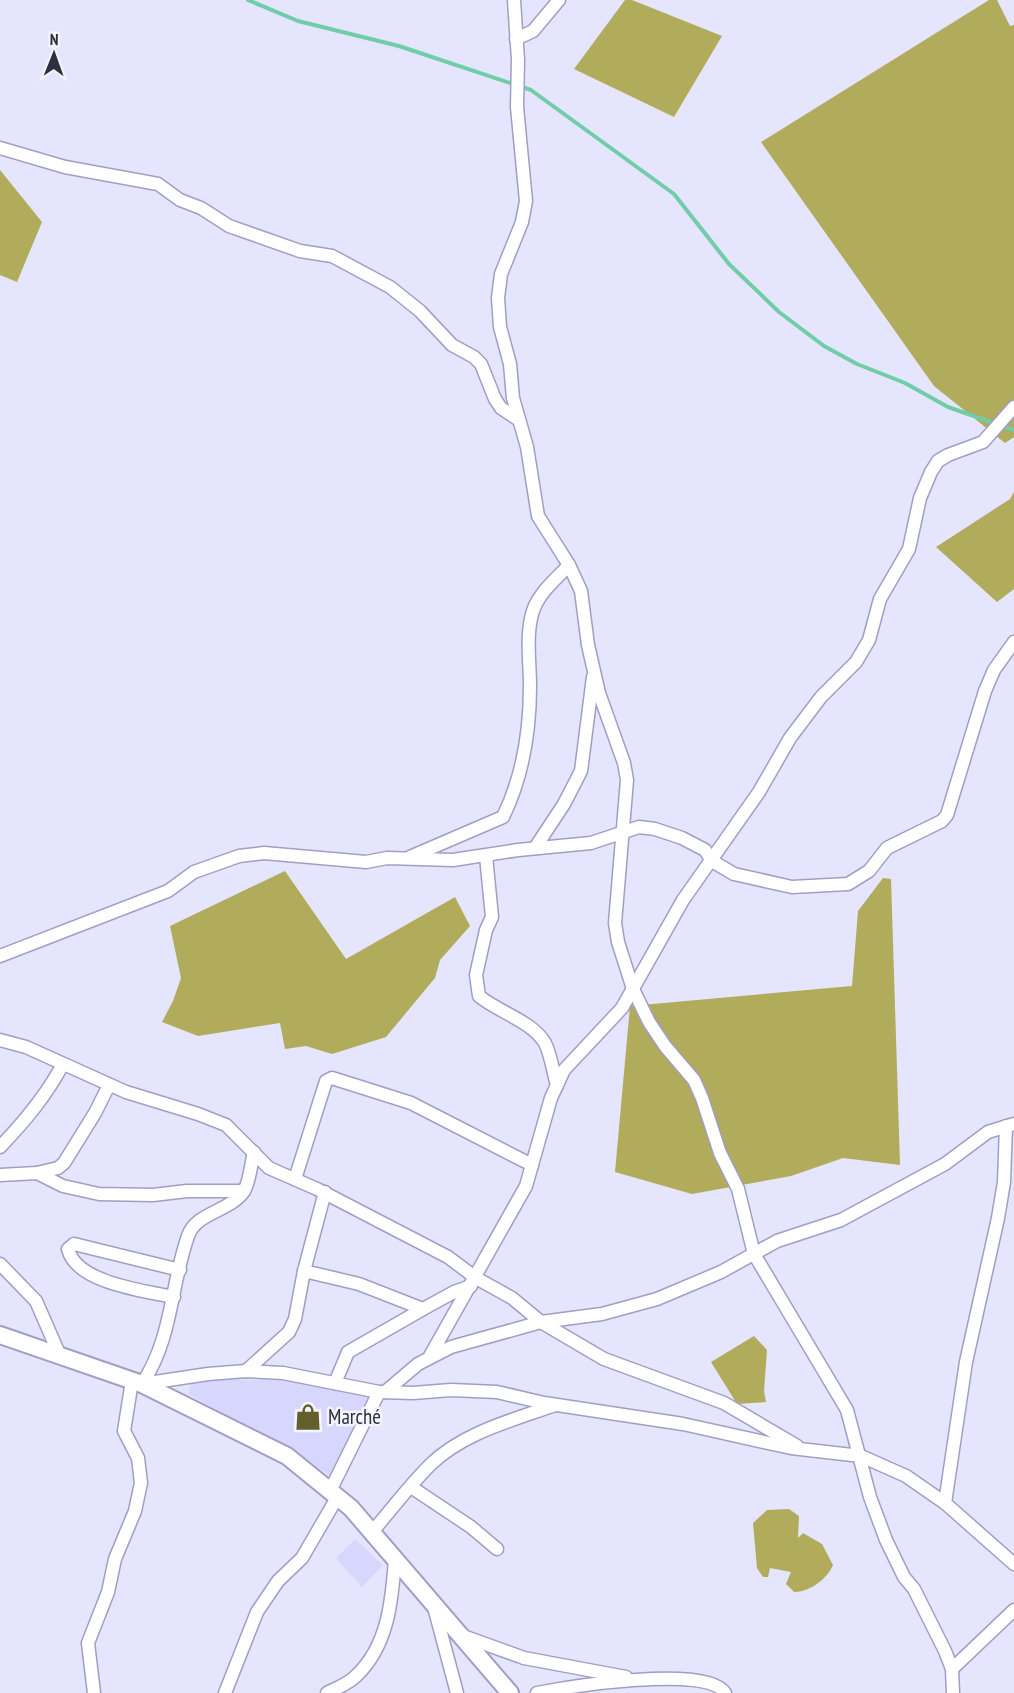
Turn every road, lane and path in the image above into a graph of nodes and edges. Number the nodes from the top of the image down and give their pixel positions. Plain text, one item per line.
1 (514, 0) edge
2 (559, 0) edge
3 (516, 39) junction
4 (0, 148) edge
5 (1014, 407) edge
6 (519, 420) junction
7 (569, 565) junction
8 (1014, 642) edge
9 (594, 672) junction
10 (623, 833) junction
11 (535, 848) junction
12 (486, 856) junction
13 (406, 859) junction
14 (712, 861) junction
15 (0, 956) edge
16 (633, 989) junction
17 (0, 1040) edge
18 (63, 1064) junction
19 (109, 1085) junction
20 (557, 1085) junction
21 (1010, 1125) edge
22 (0, 1147) edge
23 (254, 1152) junction
24 (532, 1165) junction
25 (37, 1173) junction
26 (0, 1175) edge
27 (295, 1179) junction
28 (244, 1191) junction
29 (325, 1192) junction
30 (754, 1254) junction
31 (0, 1264) edge
32 (180, 1270) junction
33 (304, 1271) junction
34 (474, 1282) junction
35 (174, 1298) junction
36 (423, 1309) junction
37 (541, 1322) junction
38 (0, 1335) edge
39 (60, 1356) junction
40 (430, 1356) junction
41 (246, 1371) junction
42 (137, 1382) junction
43 (335, 1383) junction
44 (382, 1392) junction
45 (556, 1405) junction
46 (802, 1449) junction
47 (861, 1456) junction
48 (411, 1487) junction
49 (335, 1492) junction
50 (945, 1503) junction
51 (372, 1532) junction
52 (497, 1550) dead end
53 (395, 1559) junction
54 (1014, 1564) edge
55 (433, 1603) junction
56 (1014, 1610) edge
57 (460, 1635) junction
58 (952, 1669) junction
59 (636, 1680) junction
60 (94, 1693) edge
61 (225, 1693) edge
62 (327, 1693) edge
63 (457, 1693) edge
64 (510, 1693) edge
65 (537, 1693) edge
66 (725, 1693) edge
67 (952, 1693) edge

1 - 3 street
2 - 3 street
3 - 6 street
4 - 6 street
5 - 14 street
6 - 7 street
7 - 9 street
7 - 13 street
8 - 14 street
9 - 10 street
9 - 11 street
10 - 11 street
10 - 14 street
10 - 16 street
11 - 12 street
12 - 13 street
12 - 20 street
13 - 15 street
14 - 16 street
16 - 20 street
16 - 30 street
17 - 18 street
18 - 19 street
18 - 22 street
19 - 23 street
19 - 25 street
20 - 24 street
21 - 30 street
21 - 50 street
23 - 27 street
23 - 28 street
24 - 27 street
24 - 34 street
25 - 26 street
25 - 28 street
27 - 29 street
28 - 32 street
29 - 33 street
29 - 34 street
30 - 37 street
30 - 47 street
31 - 39 street
32 - 35 street
32 - 35 street
33 - 36 street
33 - 41 street
34 - 36 street
34 - 37 street
34 - 40 street
35 - 42 street
36 - 43 street
37 - 40 street
37 - 46 street
38 - 39 street
39 - 42 street
40 - 44 street
41 - 42 street
41 - 43 street
42 - 49 street
42 - 60 street
43 - 44 street
44 - 45 street
44 - 49 street
45 - 46 street
45 - 48 street
46 - 47 street
47 - 50 street
47 - 58 street
48 - 51 street
48 - 52 street
49 - 51 street
49 - 61 street
50 - 54 street
51 - 53 street
53 - 55 street
53 - 62 street
55 - 57 street
55 - 63 street
56 - 58 street
57 - 59 street
57 - 64 street
58 - 67 street
59 - 65 street
59 - 66 street

